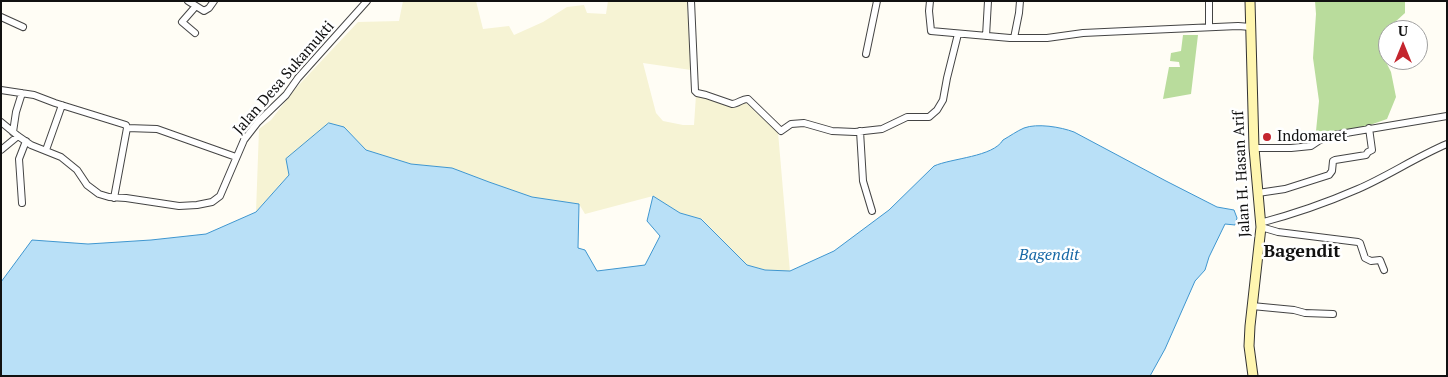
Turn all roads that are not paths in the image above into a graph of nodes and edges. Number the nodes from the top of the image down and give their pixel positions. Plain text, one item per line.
1 (188, 1) edge
2 (214, 1) edge
3 (367, 1) edge
4 (691, 1) edge
5 (877, 1) edge
6 (930, 1) edge
7 (988, 1) edge
8 (1020, 1) edge
9 (1209, 1) edge
10 (1250, 1) edge
11 (196, 6) junction
12 (1, 17) edge
13 (23, 27) dead end
14 (1209, 27) junction
15 (1251, 27) junction
16 (195, 33) dead end
17 (958, 34) junction
18 (986, 36) junction
19 (1014, 38) junction
20 (866, 54) dead end
21 (1, 90) edge
22 (22, 93) junction
23 (62, 105) junction
24 (1447, 116) edge
25 (1, 122) edge
26 (127, 128) junction
27 (1369, 128) junction
28 (860, 131) junction
29 (16, 134) junction
30 (26, 141) junction
31 (1447, 144) edge
32 (1254, 148) junction
33 (1, 150) edge
34 (46, 150) junction
35 (236, 157) junction
36 (1258, 193) junction
37 (114, 198) junction
38 (22, 202) dead end
39 (872, 211) dead end
40 (1261, 225) junction
41 (1384, 270) dead end
42 (1252, 306) junction
43 (1333, 314) dead end
44 (1253, 376) edge

1 - 11 street
2 - 11 street
3 - 35 street, Jalan Desa Sukamukti
4 - 28 street
5 - 20 street
6 - 17 street
7 - 18 street
8 - 19 street
9 - 14 street
10 - 15 main road, Jalan H. Hasan Arif
11 - 16 street
12 - 13 street
14 - 15 street
14 - 19 street
15 - 32 main road, Jalan H. Hasan Arif
17 - 18 street
17 - 28 street
18 - 19 street
21 - 22 street
22 - 23 street
22 - 29 street
23 - 26 street
23 - 34 street
24 - 27 street
25 - 29 street, Jalan Desa Sukamukti
26 - 35 street
26 - 37 street
27 - 32 street
27 - 36 street
28 - 39 street
29 - 30 street, Jalan Desa Sukamukti
29 - 33 street
30 - 34 street, Jalan Desa Sukamukti
30 - 38 street
31 - 40 street
32 - 36 main road, Jalan H. Hasan Arif
34 - 37 street, Jalan Desa Sukamukti
35 - 37 street, Jalan Desa Sukamukti
36 - 40 main road, Jalan H. Hasan Arif
40 - 41 street
40 - 42 main road, Jalan H. Hasan Arif
42 - 43 street
42 - 44 main road, Jalan H. Hasan Arif

